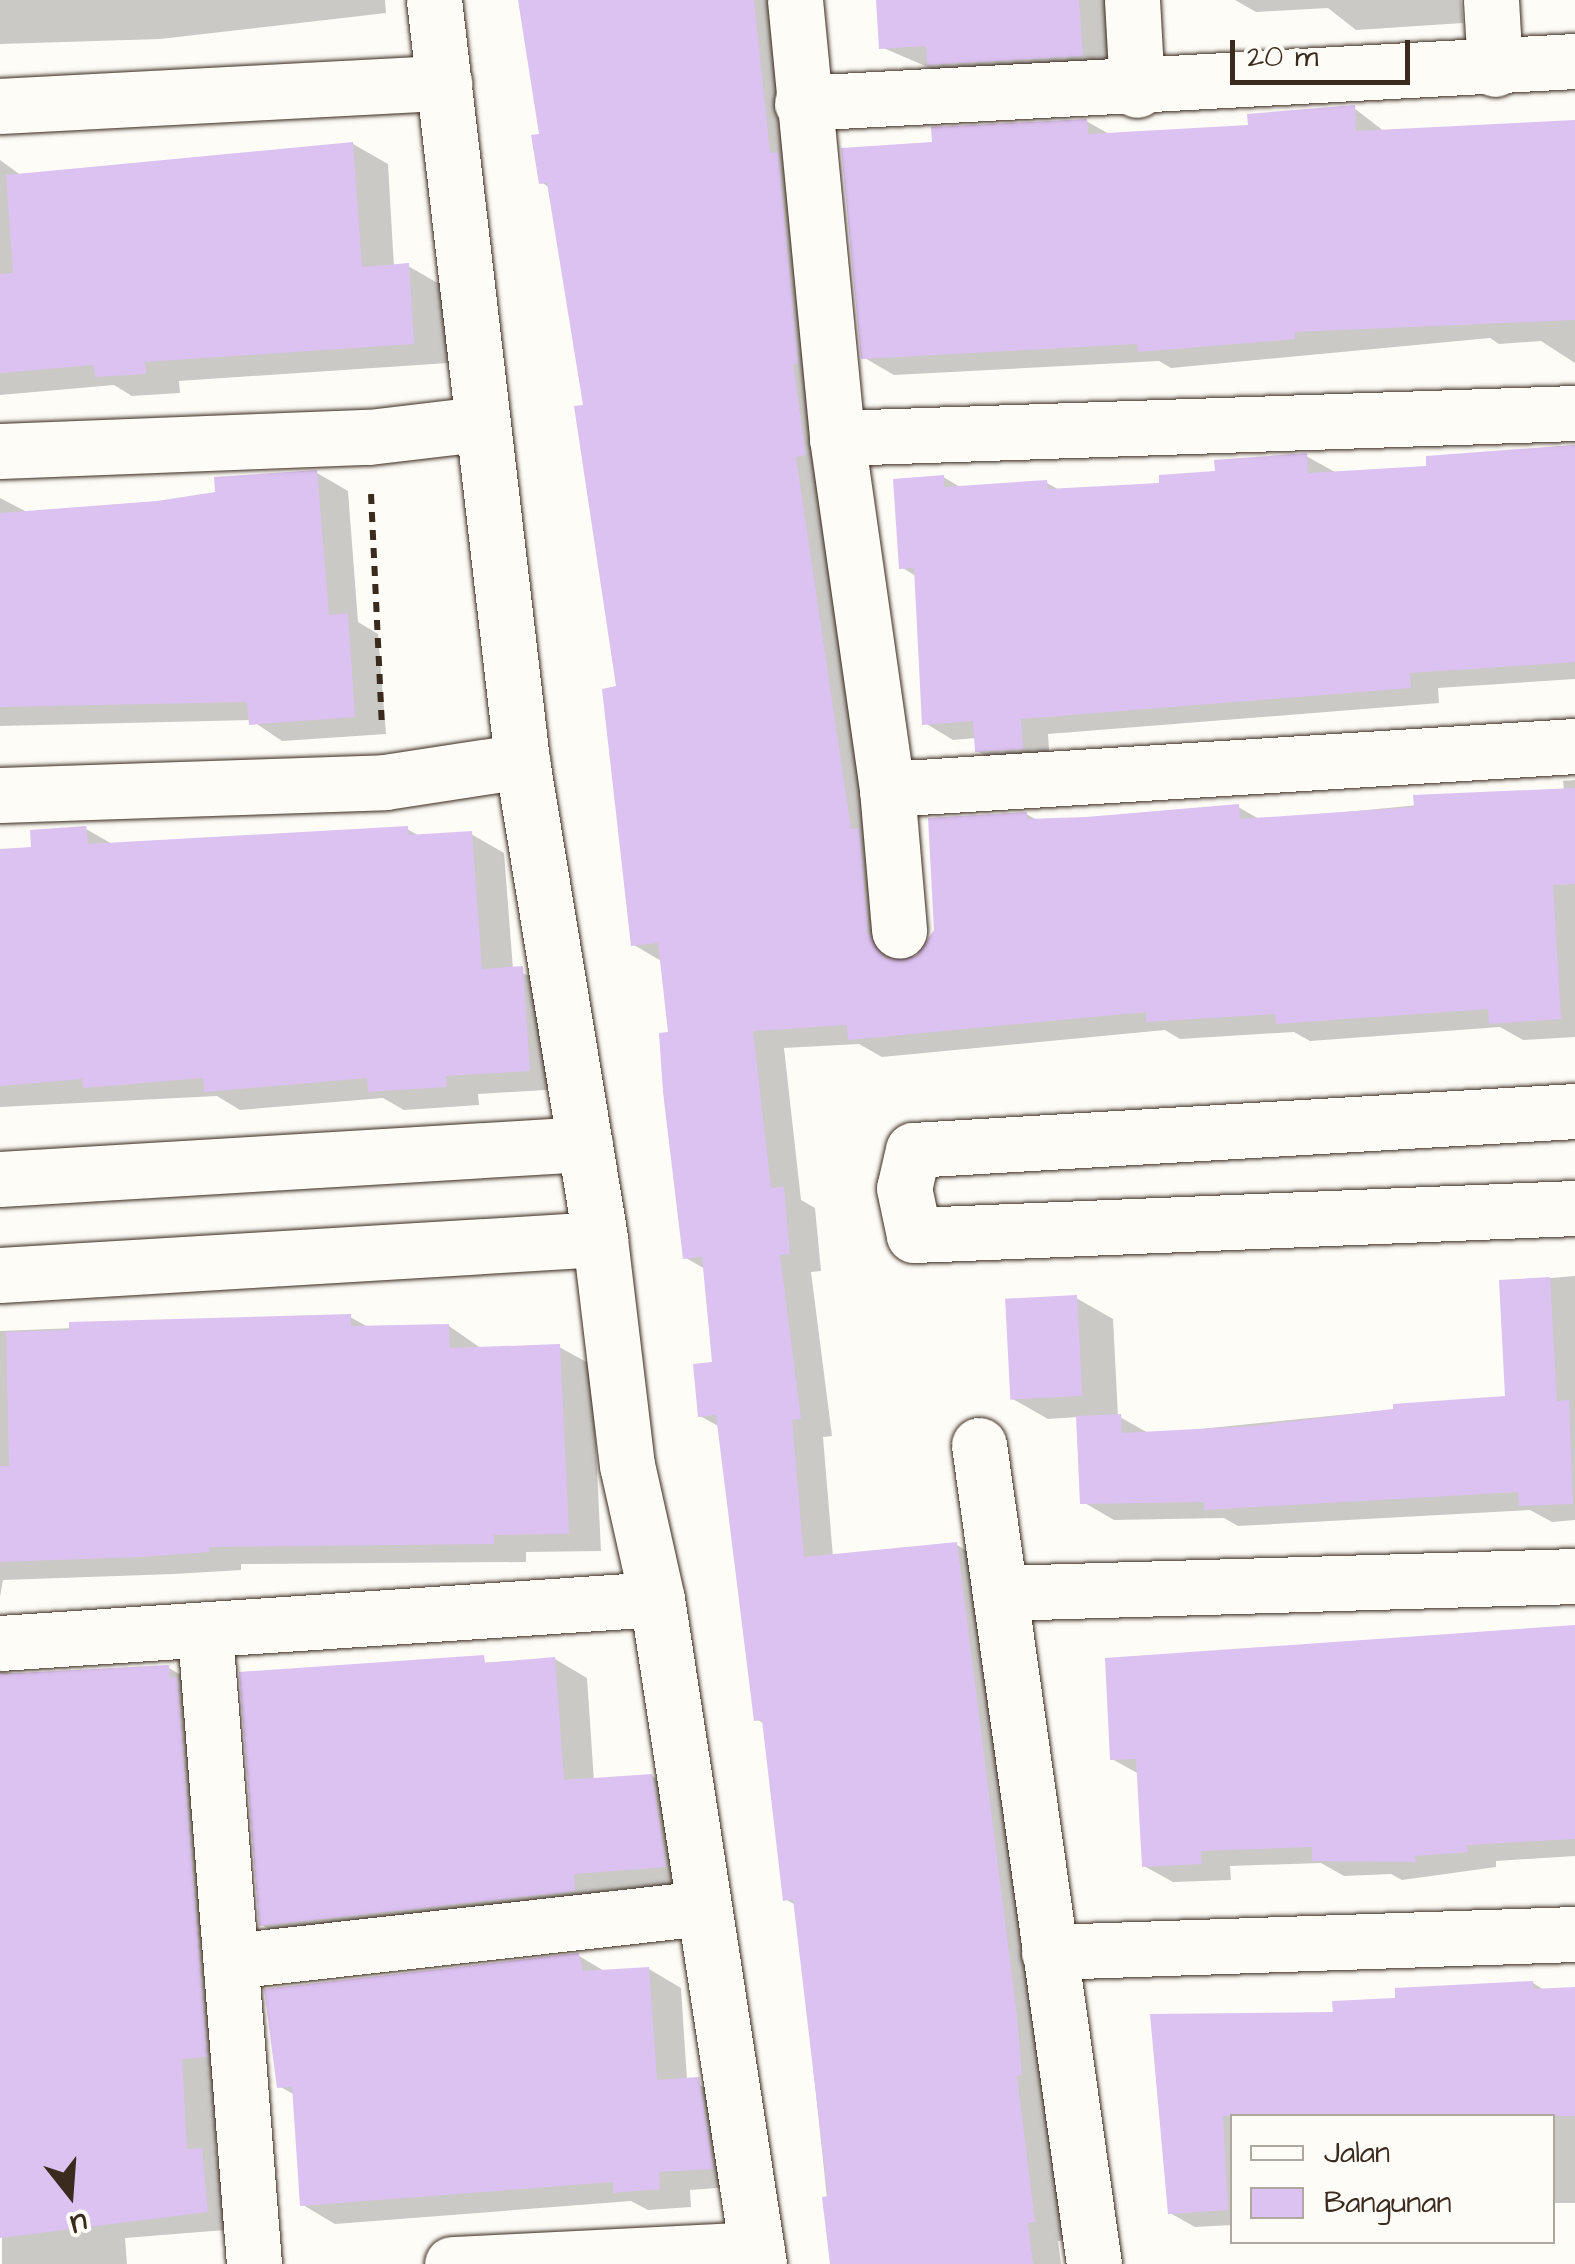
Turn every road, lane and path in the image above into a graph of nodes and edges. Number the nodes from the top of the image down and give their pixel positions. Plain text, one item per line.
1 (434, 0) edge
2 (794, 0) edge
3 (1132, 0) edge
4 (1490, 0) edge
5 (1575, 61) edge
6 (1495, 68) junction
7 (444, 82) junction
8 (1137, 90) junction
9 (802, 104) junction
10 (0, 106) edge
11 (1575, 412) edge
12 (480, 424) junction
13 (368, 437) junction
14 (836, 438) junction
15 (0, 451) edge
16 (1575, 746) edge
17 (522, 761) junction
18 (385, 782) junction
19 (887, 789) junction
20 (0, 795) edge
21 (899, 930) dead end
22 (1575, 1111) edge
23 (0, 1180) edge
24 (592, 1190) junction
25 (1575, 1208) edge
26 (0, 1275) edge
27 (979, 1445) dead end
28 (1575, 1576) edge
29 (1000, 1593) junction
30 (657, 1598) junction
31 (205, 1632) junction
32 (0, 1643) edge
33 (704, 1908) junction
34 (1575, 1934) edge
35 (1049, 1952) junction
36 (231, 1961) junction
37 (758, 2256) edge
38 (254, 2264) edge
39 (452, 2264) edge
40 (1094, 2264) edge

1 - 7 street
2 - 9 street
3 - 8 street
4 - 6 street
5 - 6 street
6 - 8 street
7 - 10 street
7 - 12 street
8 - 9 street
9 - 14 street
11 - 14 street
12 - 13 street
12 - 17 street
13 - 15 street
13 - 18 path
14 - 19 street
16 - 19 street
17 - 18 street
17 - 24 street
18 - 20 street
19 - 21 street
22 - 25 street
23 - 24 street
24 - 26 street
24 - 30 street
27 - 29 street
28 - 29 street
29 - 35 street
30 - 31 street
30 - 33 street
31 - 32 street
31 - 36 street
33 - 36 street
33 - 37 street
34 - 35 street
35 - 40 street
36 - 38 street
37 - 39 street

